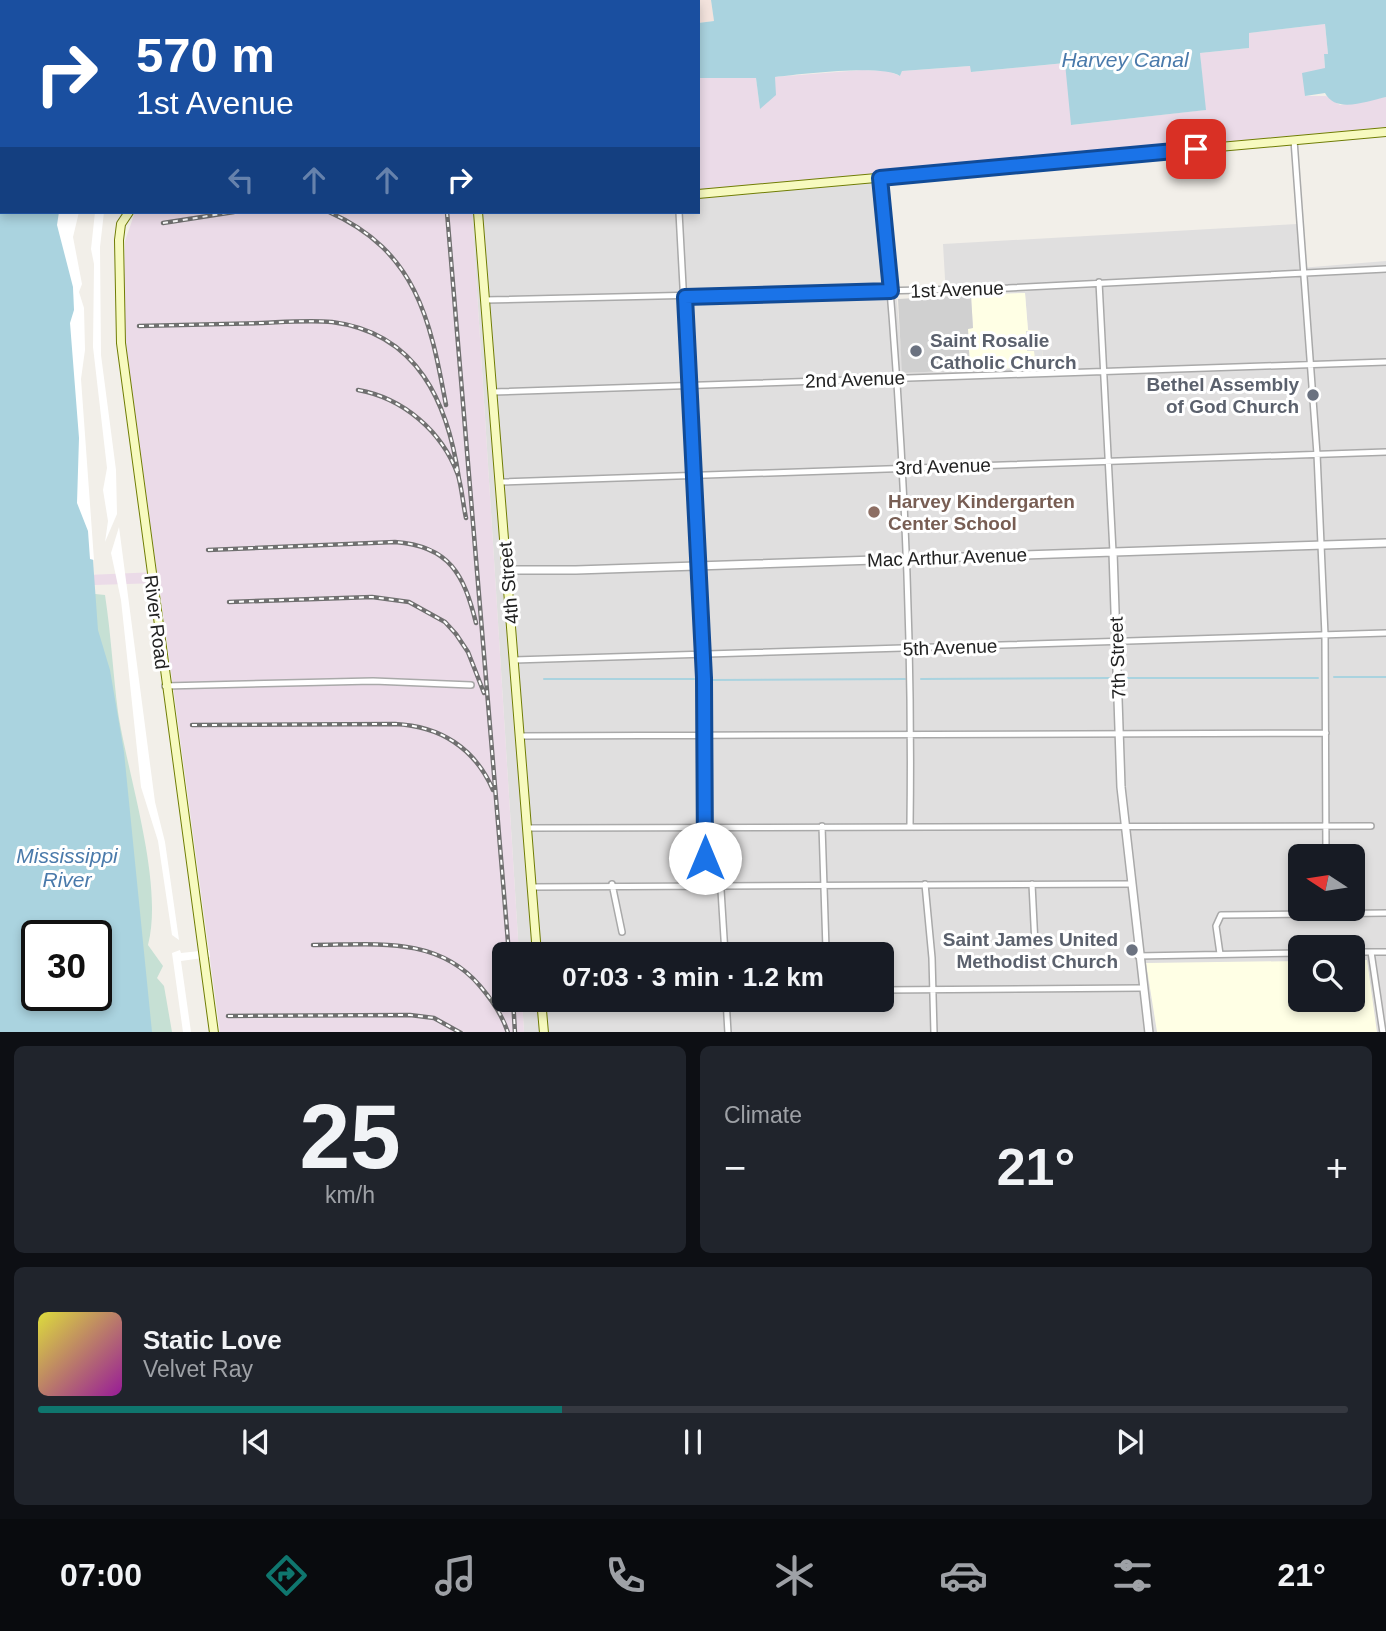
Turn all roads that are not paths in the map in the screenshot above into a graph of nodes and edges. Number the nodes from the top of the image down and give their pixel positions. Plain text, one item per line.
1 (1386, 132) edge
2 (1294, 140) junction
3 (880, 178) junction
4 (700, 194) edge
5 (127, 214) edge
6 (480, 214) edge
7 (679, 214) edge
8 (1386, 269) edge
9 (1306, 275) junction
10 (1099, 282) junction
11 (891, 291) junction
12 (685, 297) junction
13 (485, 300) junction
14 (1386, 362) edge
15 (1311, 365) junction
16 (1105, 370) junction
17 (898, 377) junction
18 (690, 384) junction
19 (493, 392) junction
20 (1386, 452) edge
21 (1317, 454) junction
22 (1111, 461) junction
23 (903, 467) junction
24 (694, 474) junction
25 (500, 482) junction
26 (1386, 543) edge
27 (1320, 546) junction
28 (1113, 552) junction
29 (908, 559) junction
30 (698, 565) junction
31 (507, 570) junction
32 (1386, 633) edge
33 (1325, 635) junction
34 (1117, 642) junction
35 (912, 648) junction
36 (703, 655) junction
37 (514, 660) junction
38 (471, 685) dead end
39 (165, 686) junction
40 (913, 733) junction
41 (1119, 733) junction
42 (1326, 733) junction
43 (520, 736) junction
44 (705, 736) junction
45 (1125, 825) junction
46 (705, 826) junction
47 (822, 826) junction
48 (910, 826) junction
49 (1325, 826) junction
50 (1371, 826) dead end
51 (527, 828) junction
52 (1326, 844) edge
53 (824, 883) junction
54 (612, 884) junction
55 (717, 884) junction
56 (925, 884) junction
57 (1032, 884) junction
58 (1132, 884) junction
59 (532, 887) junction
60 (1386, 913) edge
61 (622, 932) dead end
62 (536, 942) edge
63 (725, 942) edge
64 (826, 942) edge
65 (1035, 945) dead end
66 (1365, 952) edge
67 (1371, 952) junction
68 (1386, 952) edge
69 (1288, 953) edge
70 (1220, 954) junction
71 (1138, 956) junction
72 (1142, 988) junction
73 (894, 990) edge
74 (932, 990) junction
75 (542, 1012) edge
76 (727, 1012) edge
77 (214, 1032) edge
78 (544, 1032) edge
79 (728, 1032) edge
80 (934, 1032) edge
81 (1149, 1032) edge
82 (1382, 1032) edge

1 - 2 main road
2 - 3 main road
2 - 9 street
3 - 4 main road
3 - 11 street
5 - 39 main road, River Road
6 - 13 main road, 4th Street
7 - 12 street
8 - 9 street, 1st Avenue
9 - 10 street, 1st Avenue
9 - 15 street
10 - 11 street, 1st Avenue
10 - 16 street, 7th Street
11 - 12 street, 1st Avenue
11 - 17 street
12 - 13 street, 1st Avenue
12 - 18 street
13 - 19 main road, 4th Street
14 - 15 street, 2nd Avenue
15 - 16 street, 2nd Avenue
15 - 21 street
16 - 17 street, 2nd Avenue
16 - 22 street, 7th Street
17 - 18 street, 2nd Avenue
17 - 23 street
18 - 19 street, 2nd Avenue
18 - 24 street
19 - 25 main road, 4th Street
20 - 21 street, 3rd Avenue
21 - 22 street, 3rd Avenue
21 - 27 street
22 - 23 street, 3rd Avenue
22 - 28 street, 7th Street
23 - 24 street, 3rd Avenue
23 - 29 street
24 - 25 street, 3rd Avenue
24 - 30 street
25 - 31 main road, 4th Street
26 - 27 street, Mac Arthur Avenue
27 - 28 street, Mac Arthur Avenue
27 - 33 street
28 - 29 street, Mac Arthur Avenue
28 - 34 street, 7th Street
29 - 30 street, Mac Arthur Avenue
29 - 35 street
30 - 31 street, Mac Arthur Avenue
30 - 36 street
31 - 37 main road, 4th Street
32 - 33 street, 5th Avenue
33 - 34 street, 5th Avenue
33 - 42 street
34 - 35 street, 5th Avenue
34 - 41 street, 7th Street
35 - 36 street, 5th Avenue
35 - 40 street
36 - 37 street, 5th Avenue
36 - 44 street
37 - 43 main road, 4th Street
38 - 39 street
39 - 77 main road, River Road
40 - 41 street
40 - 44 street
40 - 48 street
41 - 42 street
41 - 45 street, 7th Street
42 - 49 street
43 - 44 street
43 - 51 main road, 4th Street
44 - 46 street
45 - 48 street
45 - 49 street
45 - 58 street, 7th Street
46 - 47 street
46 - 51 street
46 - 55 street
47 - 48 street
47 - 53 street
49 - 50 street
49 - 52 street
51 - 59 main road, 4th Street
53 - 55 street
53 - 56 street
53 - 64 street
54 - 55 street
54 - 59 street
54 - 61 street
55 - 63 street
56 - 57 street
56 - 74 street
57 - 58 street
57 - 65 street
58 - 71 street, 7th Street
59 - 62 main road, 4th Street
60 - 70 street
66 - 67 street
67 - 68 street
67 - 82 street
69 - 70 street
70 - 71 street
71 - 72 street, 7th Street
72 - 74 street
72 - 81 street, 7th Street
73 - 74 street
74 - 80 street
75 - 78 main road
76 - 79 street

